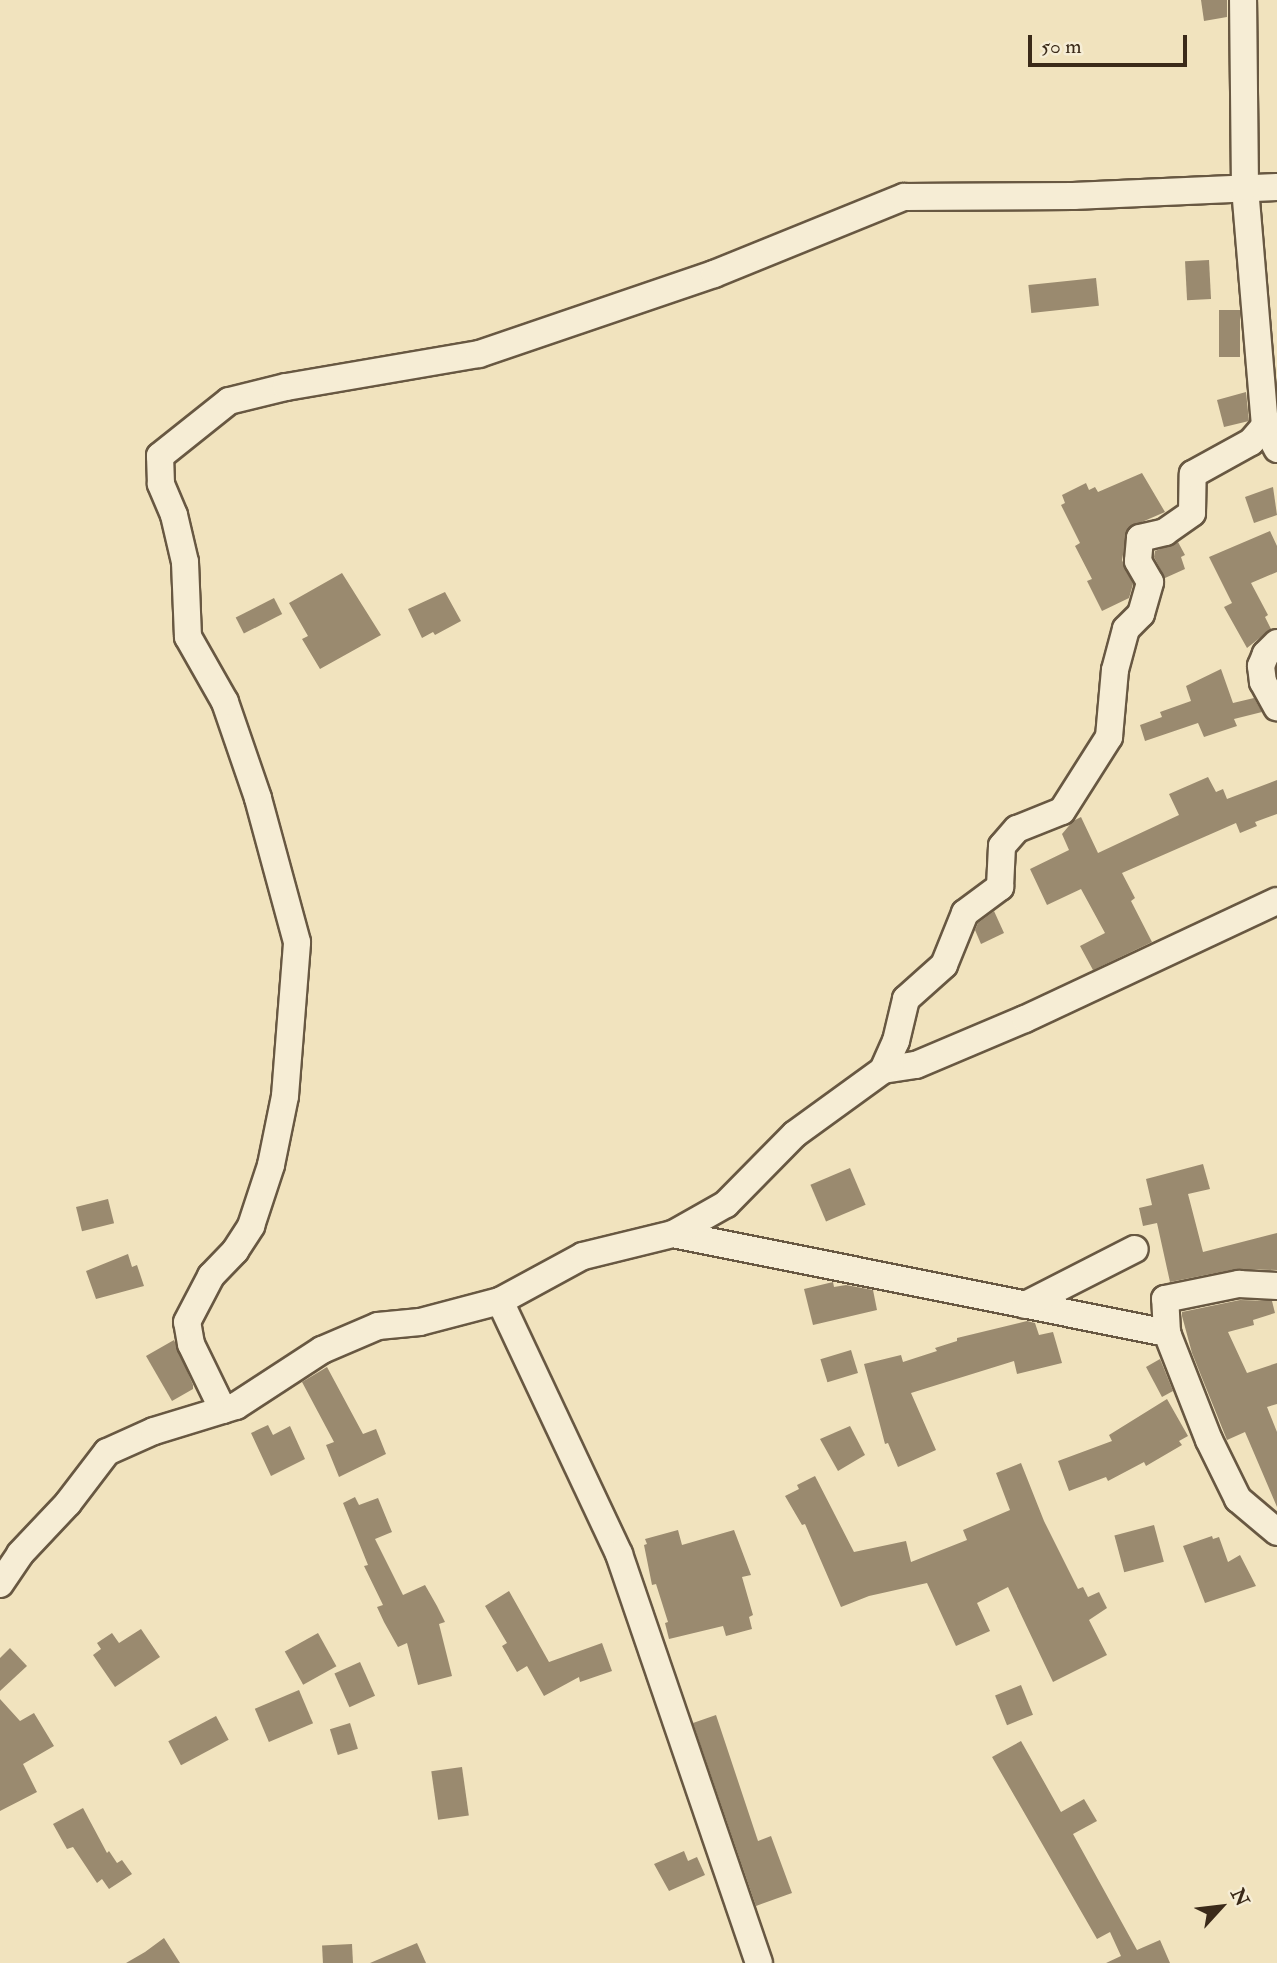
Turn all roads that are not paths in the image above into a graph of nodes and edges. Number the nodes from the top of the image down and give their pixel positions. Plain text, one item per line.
1 (1243, 0) edge
2 (1245, 187) junction
3 (1277, 187) edge
4 (1271, 438) edge
5 (1277, 643) edge
6 (1277, 707) edge
7 (1277, 901) edge
8 (883, 1070) junction
9 (673, 1234) junction
10 (1135, 1249) dead end
11 (1277, 1286) edge
12 (500, 1301) junction
13 (1025, 1305) junction
14 (1167, 1333) junction
15 (223, 1410) junction
16 (1277, 1532) edge
17 (0, 1584) edge
18 (759, 1963) edge

1 - 2 street
2 - 3 street
2 - 4 street
2 - 15 street
4 - 8 street
5 - 6 street
7 - 8 street
8 - 9 street
9 - 12 street
9 - 13 street
10 - 13 street
11 - 14 street
12 - 15 street
12 - 18 street
13 - 14 street
14 - 16 street
15 - 17 street

